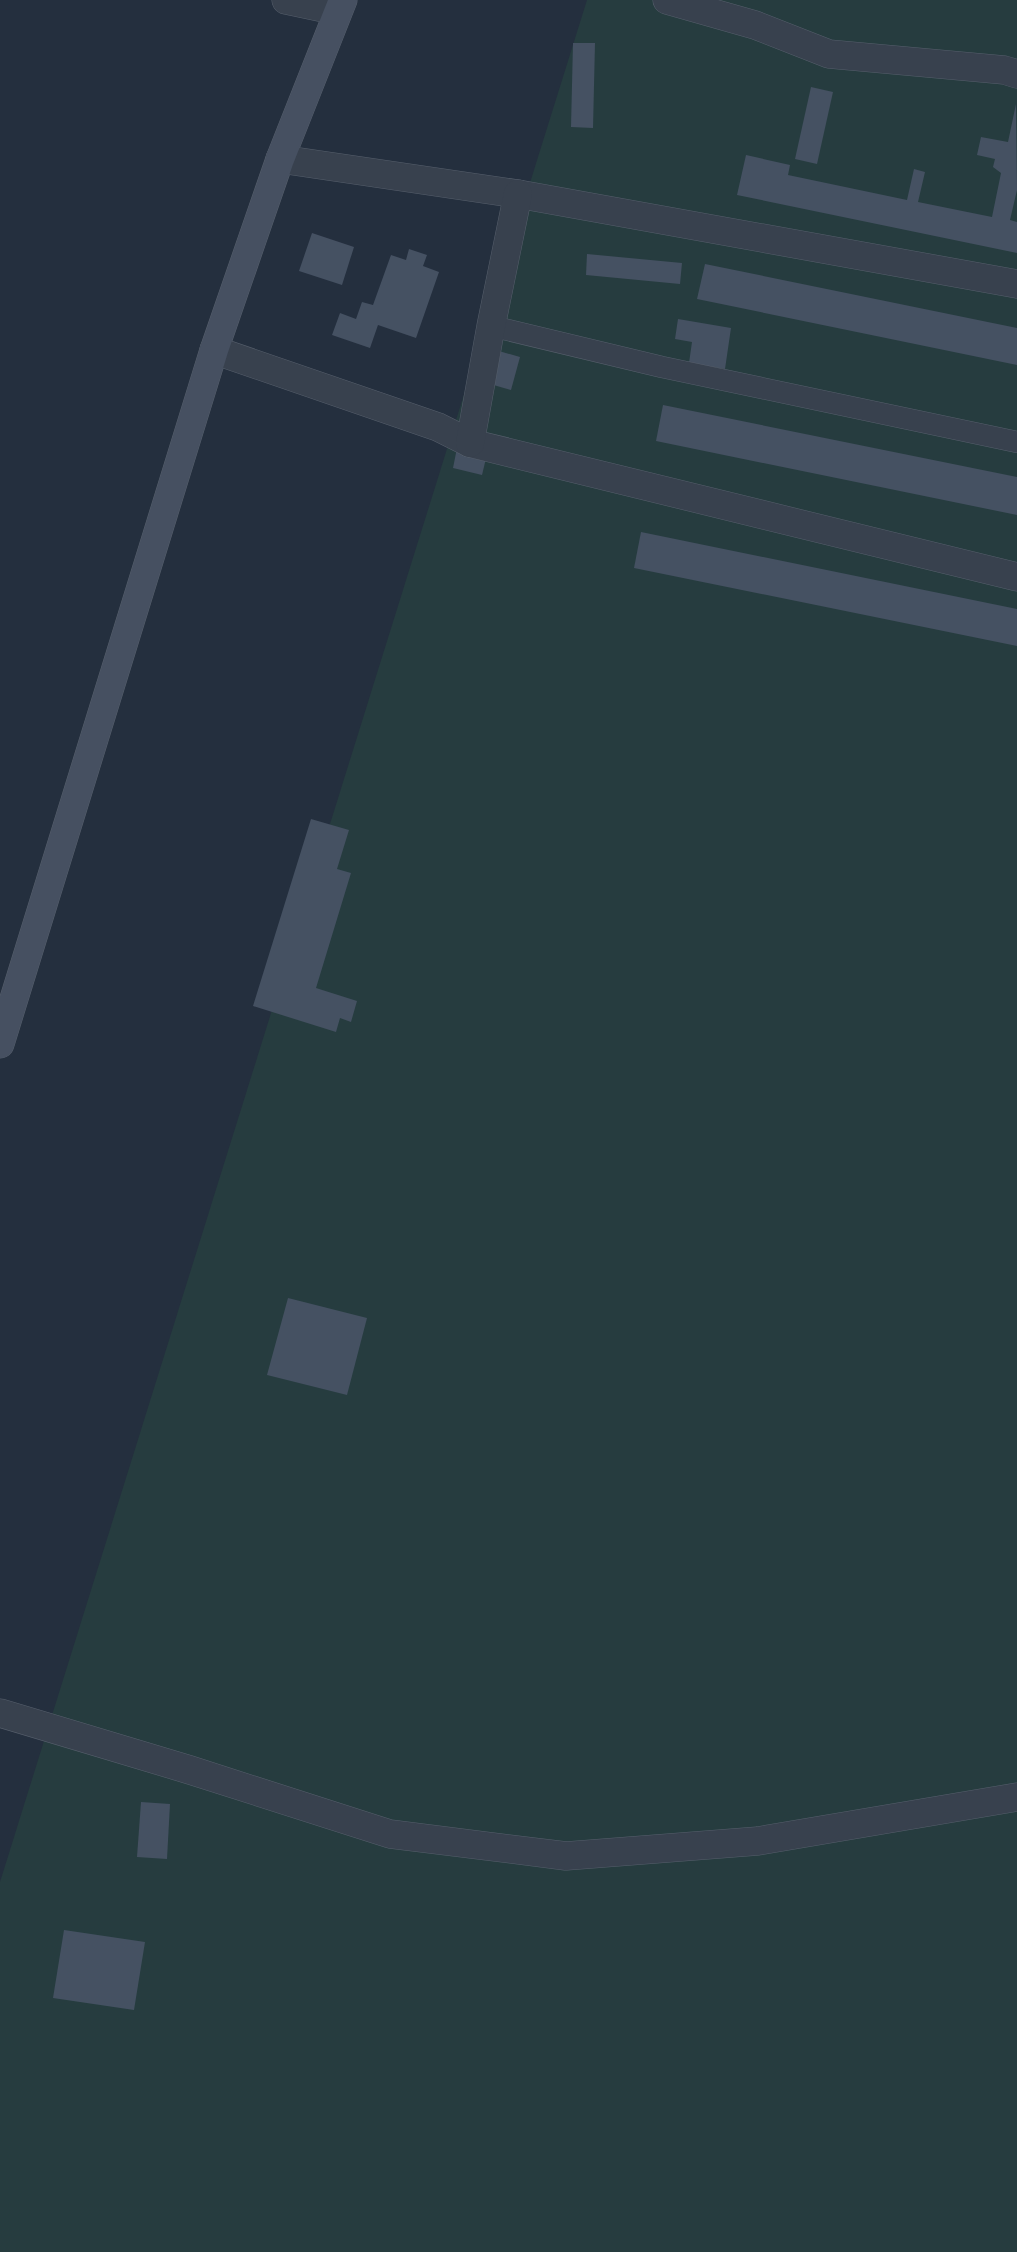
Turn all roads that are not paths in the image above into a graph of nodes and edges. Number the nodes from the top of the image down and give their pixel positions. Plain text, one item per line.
1 (286, 0) edge
2 (667, 0) edge
3 (341, 6) edge
4 (1017, 74) edge
5 (280, 159) junction
6 (518, 194) junction
7 (1017, 284) edge
8 (491, 326) junction
9 (214, 350) junction
10 (1017, 442) edge
11 (470, 443) junction
12 (1017, 578) edge
13 (0, 1044) edge
14 (0, 1714) edge
15 (1017, 1797) edge

1 - 3 street
2 - 4 street
3 - 5 main road
5 - 6 street
5 - 9 main road
6 - 7 street
6 - 8 street
8 - 10 lane
8 - 11 street
9 - 11 street
9 - 13 main road
11 - 12 street
14 - 15 street

